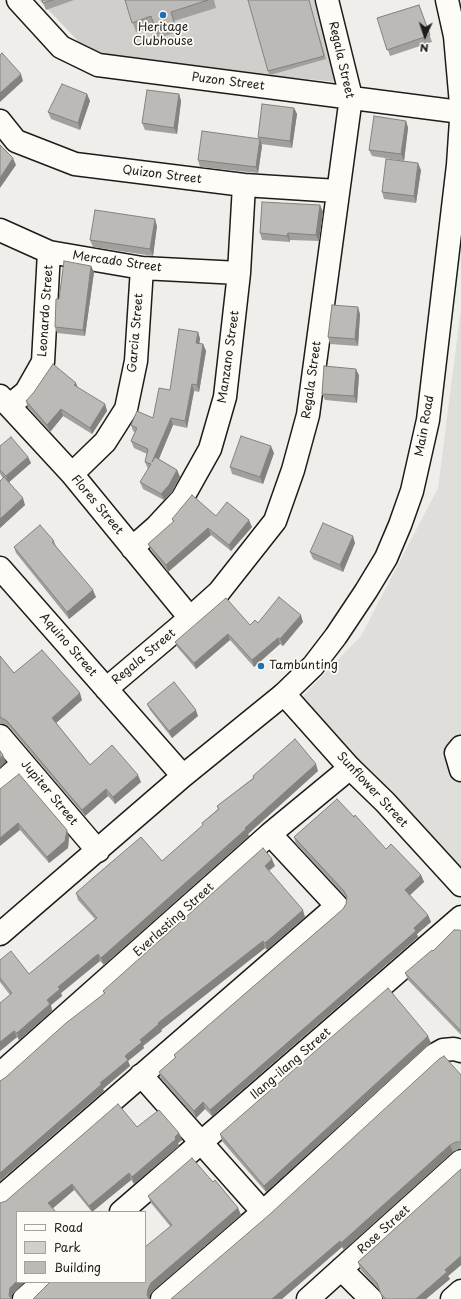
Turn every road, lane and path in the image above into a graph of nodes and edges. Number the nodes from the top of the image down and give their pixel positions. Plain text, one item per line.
1 (18, 0) edge
2 (327, 0) edge
3 (447, 0) edge
4 (351, 97) junction
5 (461, 104) edge
6 (461, 112) edge
7 (461, 120) edge
8 (0, 121) edge
9 (460, 166) edge
10 (244, 185) junction
11 (337, 191) junction
12 (0, 230) edge
13 (50, 252) junction
14 (142, 268) junction
15 (239, 273) junction
16 (5, 401) edge
17 (72, 474) junction
18 (132, 548) junction
19 (0, 568) edge
20 (190, 618) junction
21 (106, 689) junction
22 (284, 694) junction
23 (0, 736) edge
24 (461, 747) edge
25 (23, 763) junction
26 (350, 768) junction
27 (461, 770) edge
28 (183, 776) junction
29 (0, 784) edge
30 (270, 834) junction
31 (98, 851) junction
32 (461, 885) edge
33 (461, 917) edge
34 (0, 934) edge
35 (461, 1051) edge
36 (0, 1074) edge
37 (141, 1075) junction
38 (201, 1141) junction
39 (461, 1161) edge
40 (0, 1198) edge
41 (123, 1211) edge
42 (263, 1212) junction
43 (341, 1269) junction
44 (42, 1283) edge
45 (461, 1291) edge
46 (24, 1299) edge
47 (162, 1299) edge
48 (308, 1299) edge
49 (371, 1299) edge
50 (452, 1299) edge

1 - 4 street, Puzon Street
2 - 4 street, Regala Street
3 - 5 street
4 - 6 street, Puzon Street
4 - 11 street, Regala Street
7 - 9 street, Main Road
8 - 10 street, Quizon Street
9 - 22 street, Main Road
10 - 11 street, Quizon Street
10 - 15 street, Manzano Street
11 - 20 street, Regala Street
12 - 13 street, Mercado Street
13 - 14 street, Mercado Street
13 - 16 street, Leonardo Street
14 - 15 street, Mercado Street
14 - 17 street, Garcia Street
15 - 18 street, Manzano Street
16 - 17 street, Flores Street
17 - 18 street, Flores Street
18 - 20 street, Flores Street
19 - 21 street, Aquino Street
20 - 21 street, Regala Street
21 - 28 street, Aquino Street
22 - 26 street, Sunflower Street
22 - 28 street, Main Road
23 - 25 street, Jupiter Street
24 - 27 street
25 - 29 street
25 - 31 street, Jupiter Street
26 - 30 street, Everlasting Street
26 - 32 street, Sunflower Street
28 - 31 street, Main Road
30 - 36 street, Everlasting Street
30 - 37 street
31 - 34 street, Main Road
33 - 38 street, Ilang-ilang Street
35 - 42 street
37 - 38 street
37 - 40 street
38 - 41 street, Ilang-ilang Street
38 - 42 street
39 - 43 street, Rose Street
42 - 47 street
43 - 48 street, Rose Street
43 - 49 street
44 - 46 street
45 - 50 street

